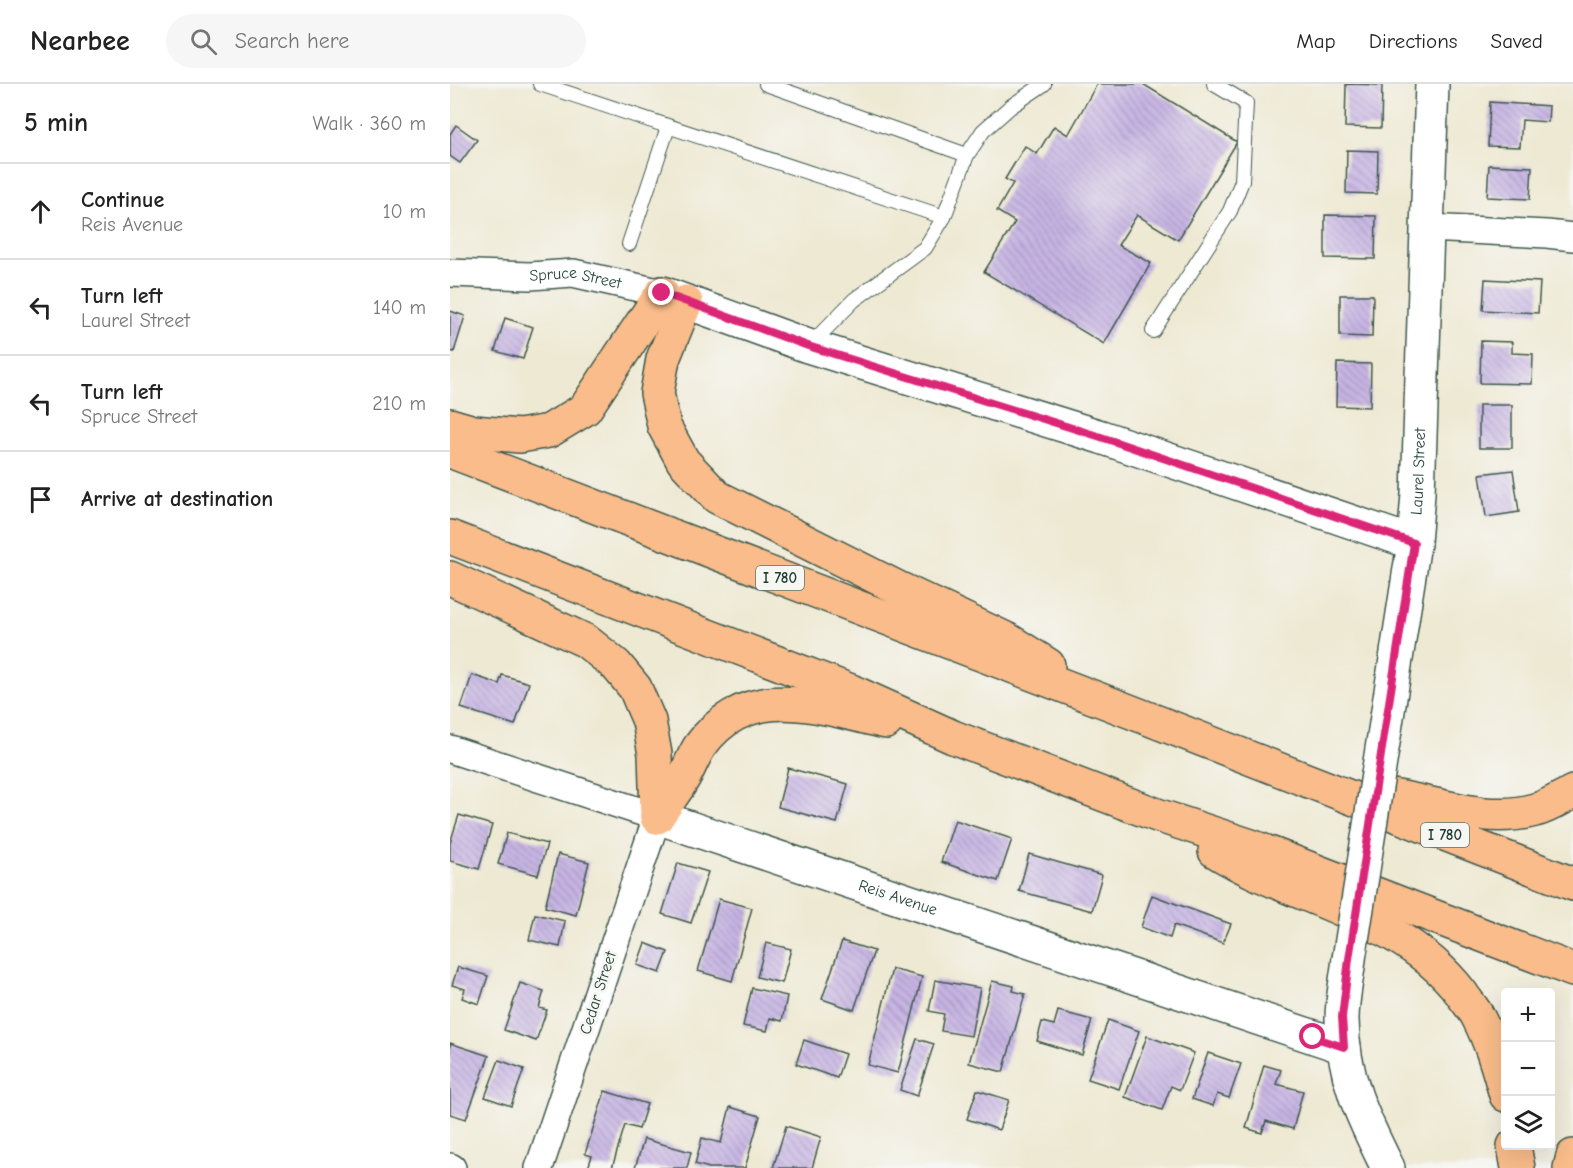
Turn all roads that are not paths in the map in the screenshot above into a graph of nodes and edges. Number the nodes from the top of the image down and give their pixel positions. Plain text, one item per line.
1 (540, 84) edge
2 (766, 84) edge
3 (1044, 84) edge
4 (1214, 84) edge
5 (1432, 84) edge
6 (668, 127) junction
7 (967, 155) junction
8 (945, 217) junction
9 (1428, 228) junction
10 (1573, 237) edge
11 (629, 244) dead end
12 (450, 273) edge
13 (674, 298) junction
14 (1153, 331) dead end
15 (808, 346) junction
16 (450, 425) edge
17 (450, 451) edge
18 (450, 537) edge
19 (1414, 543) junction
20 (450, 578) edge
21 (1111, 704) junction
22 (953, 737) junction
23 (450, 749) edge
24 (1318, 785) junction
25 (1573, 792) edge
26 (1157, 815) junction
27 (657, 817) junction
28 (1573, 884) edge
29 (1573, 970) edge
30 (1344, 1047) junction
31 (1501, 1076) edge
32 (1515, 1150) edge
33 (1573, 1156) edge
34 (539, 1168) edge
35 (1388, 1168) edge
36 (1518, 1168) edge
37 (1570, 1168) edge

1 - 6 lane
2 - 7 lane
3 - 7 lane
4 - 14 lane
5 - 9 street, Laurel Street
6 - 8 lane
6 - 11 lane
7 - 8 lane
8 - 15 lane
9 - 10 street
9 - 19 street, Laurel Street
12 - 13 street, Spruce Street
13 - 15 street, Spruce Street
13 - 16 highway
13 - 21 highway
15 - 19 street, Spruce Street
17 - 21 highway, I 780
18 - 22 highway
19 - 30 street, Laurel Street, bridge
20 - 27 highway
21 - 24 highway, I 780
22 - 26 highway
22 - 27 highway
23 - 27 street, Reis Avenue
24 - 25 highway
24 - 28 highway, I 780
26 - 29 highway
26 - 31 highway
27 - 30 street, Reis Avenue
27 - 34 street, Cedar Street
30 - 35 street, Laurel Street
32 - 36 highway
33 - 37 highway

